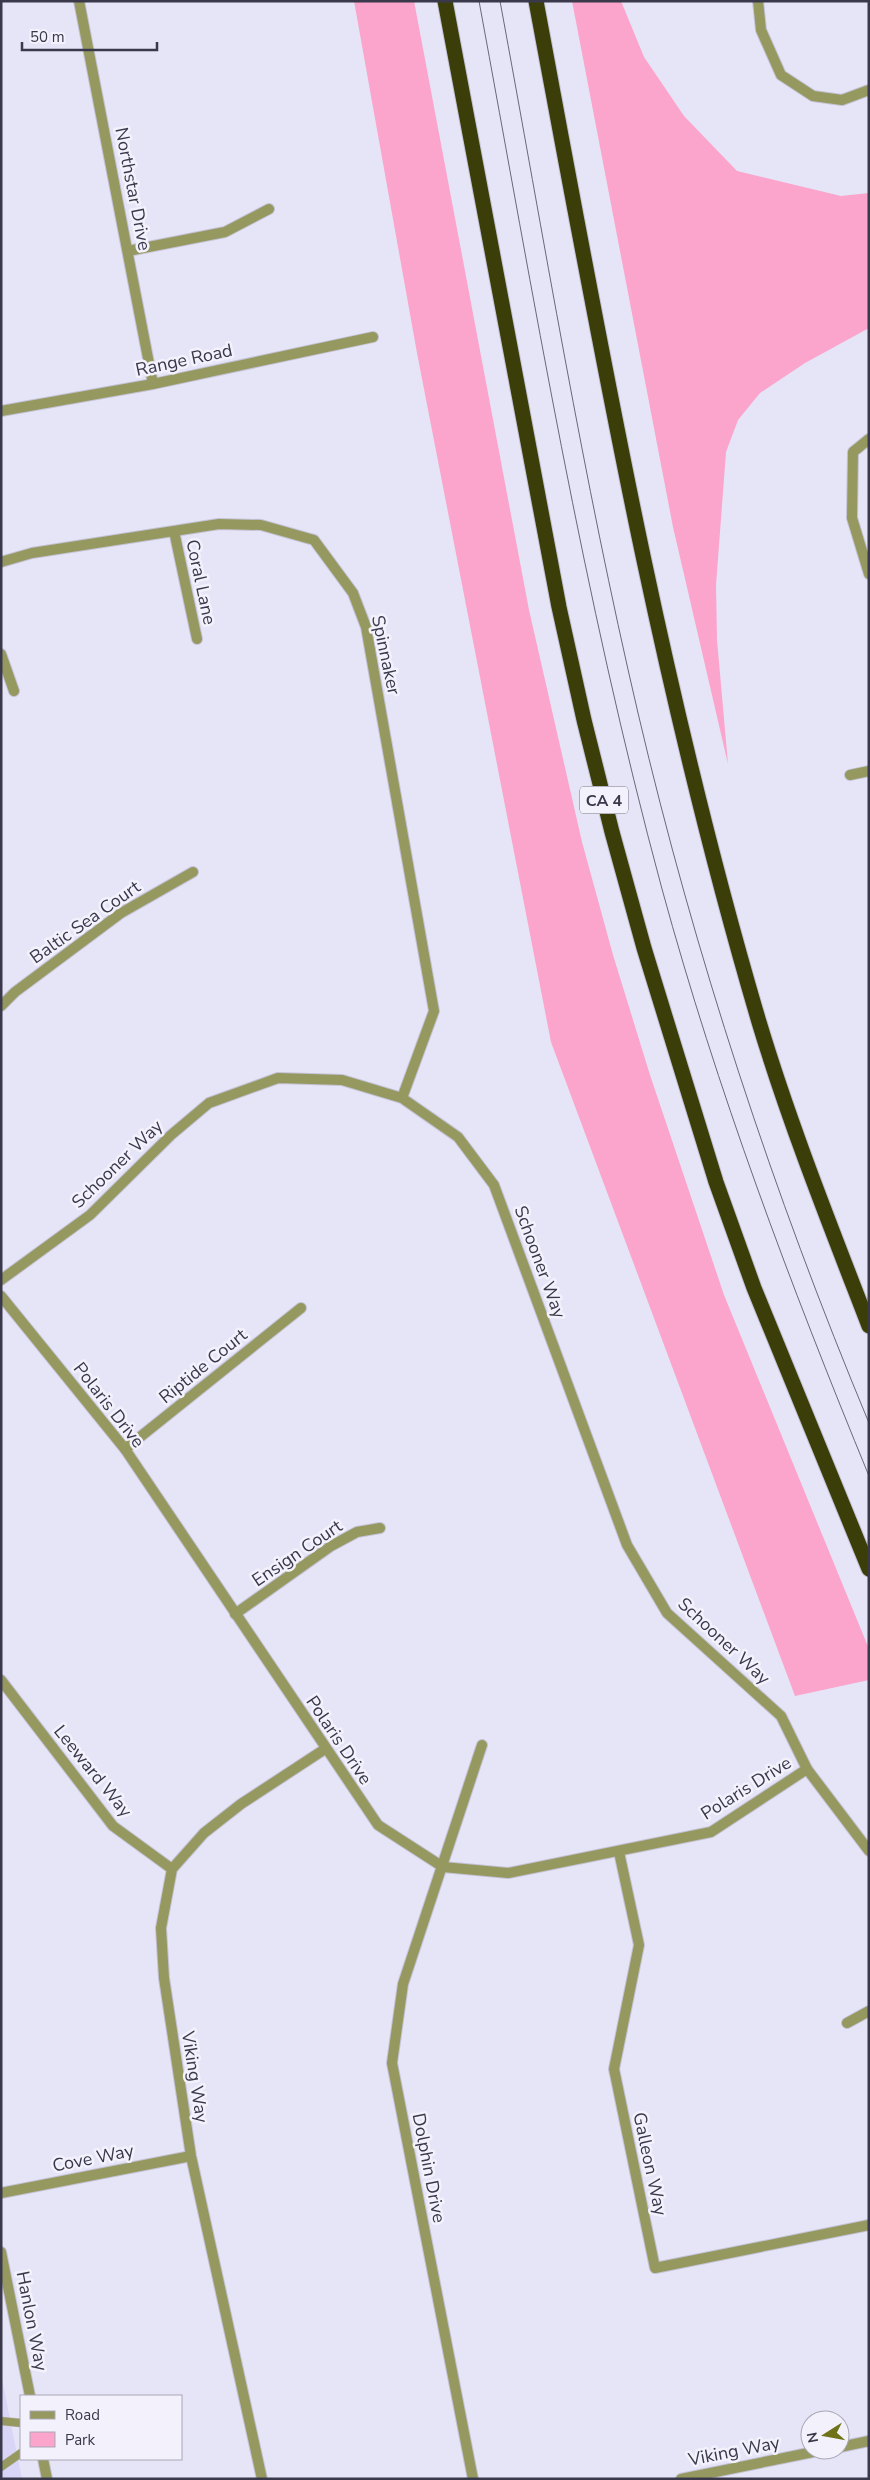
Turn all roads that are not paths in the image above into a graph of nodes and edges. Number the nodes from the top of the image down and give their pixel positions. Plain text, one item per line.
1 (80, 1) edge
2 (445, 1) edge
3 (536, 1) edge
4 (758, 1) edge
5 (869, 90) edge
6 (269, 209) dead end
7 (128, 251) junction
8 (373, 337) dead end
9 (153, 384) junction
10 (1, 411) edge
11 (869, 439) edge
12 (174, 531) junction
13 (1, 562) edge
14 (869, 574) edge
15 (197, 639) dead end
16 (1, 654) edge
17 (14, 690) dead end
18 (869, 771) edge
19 (850, 775) dead end
20 (192, 872) dead end
21 (1, 1006) edge
22 (402, 1098) junction
23 (1, 1280) edge
24 (1, 1296) edge
25 (301, 1308) dead end
26 (869, 1326) edge
27 (125, 1449) junction
28 (380, 1528) dead end
29 (869, 1569) edge
30 (236, 1614) junction
31 (1, 1680) edge
32 (482, 1745) dead end
33 (325, 1749) junction
34 (807, 1769) junction
35 (869, 1851) edge
36 (619, 1852) junction
37 (443, 1867) junction
38 (172, 1869) junction
39 (869, 2011) edge
40 (847, 2023) dead end
41 (191, 2156) junction
42 (1, 2193) edge
43 (869, 2225) edge
44 (1, 2252) edge
45 (30, 2395) edge
46 (1, 2421) edge
47 (20, 2423) edge
48 (869, 2441) edge
49 (850, 2444) edge
50 (20, 2453) edge
51 (800, 2455) edge
52 (43, 2460) edge
53 (1, 2466) edge
54 (47, 2479) edge
55 (262, 2479) edge
56 (473, 2479) edge
57 (682, 2479) edge

1 - 7 street, Northstar Drive
2 - 29 highway, CA 4
3 - 26 highway
4 - 5 street
6 - 7 street
7 - 9 street, Northstar Drive
8 - 9 street, Range Road
9 - 10 street, Range Road
11 - 14 street
12 - 13 street, Spinnaker
12 - 15 street, Coral Lane
12 - 22 street, Spinnaker
16 - 17 street
18 - 19 street
20 - 21 street, Baltic Sea Court
22 - 23 street, Schooner Way
22 - 34 street, Schooner Way
24 - 27 street, Polaris Drive
25 - 27 street, Riptide Court
27 - 30 street, Polaris Drive
28 - 30 street, Ensign Court
30 - 33 street, Polaris Drive
31 - 38 street, Leeward Way
32 - 37 street, Dolphin Drive
33 - 37 street, Polaris Drive
33 - 38 street
34 - 35 street, Schooner Way
34 - 36 street, Polaris Drive
36 - 37 street, Polaris Drive
36 - 43 street, Galleon Way
37 - 56 street, Dolphin Drive
38 - 41 street, Viking Way
39 - 40 street
41 - 42 street, Cove Way
41 - 55 street, Viking Way
44 - 45 street, Hanlon Way
46 - 47 lane
48 - 49 street
50 - 53 lane
51 - 57 street, Viking Way
52 - 54 street

